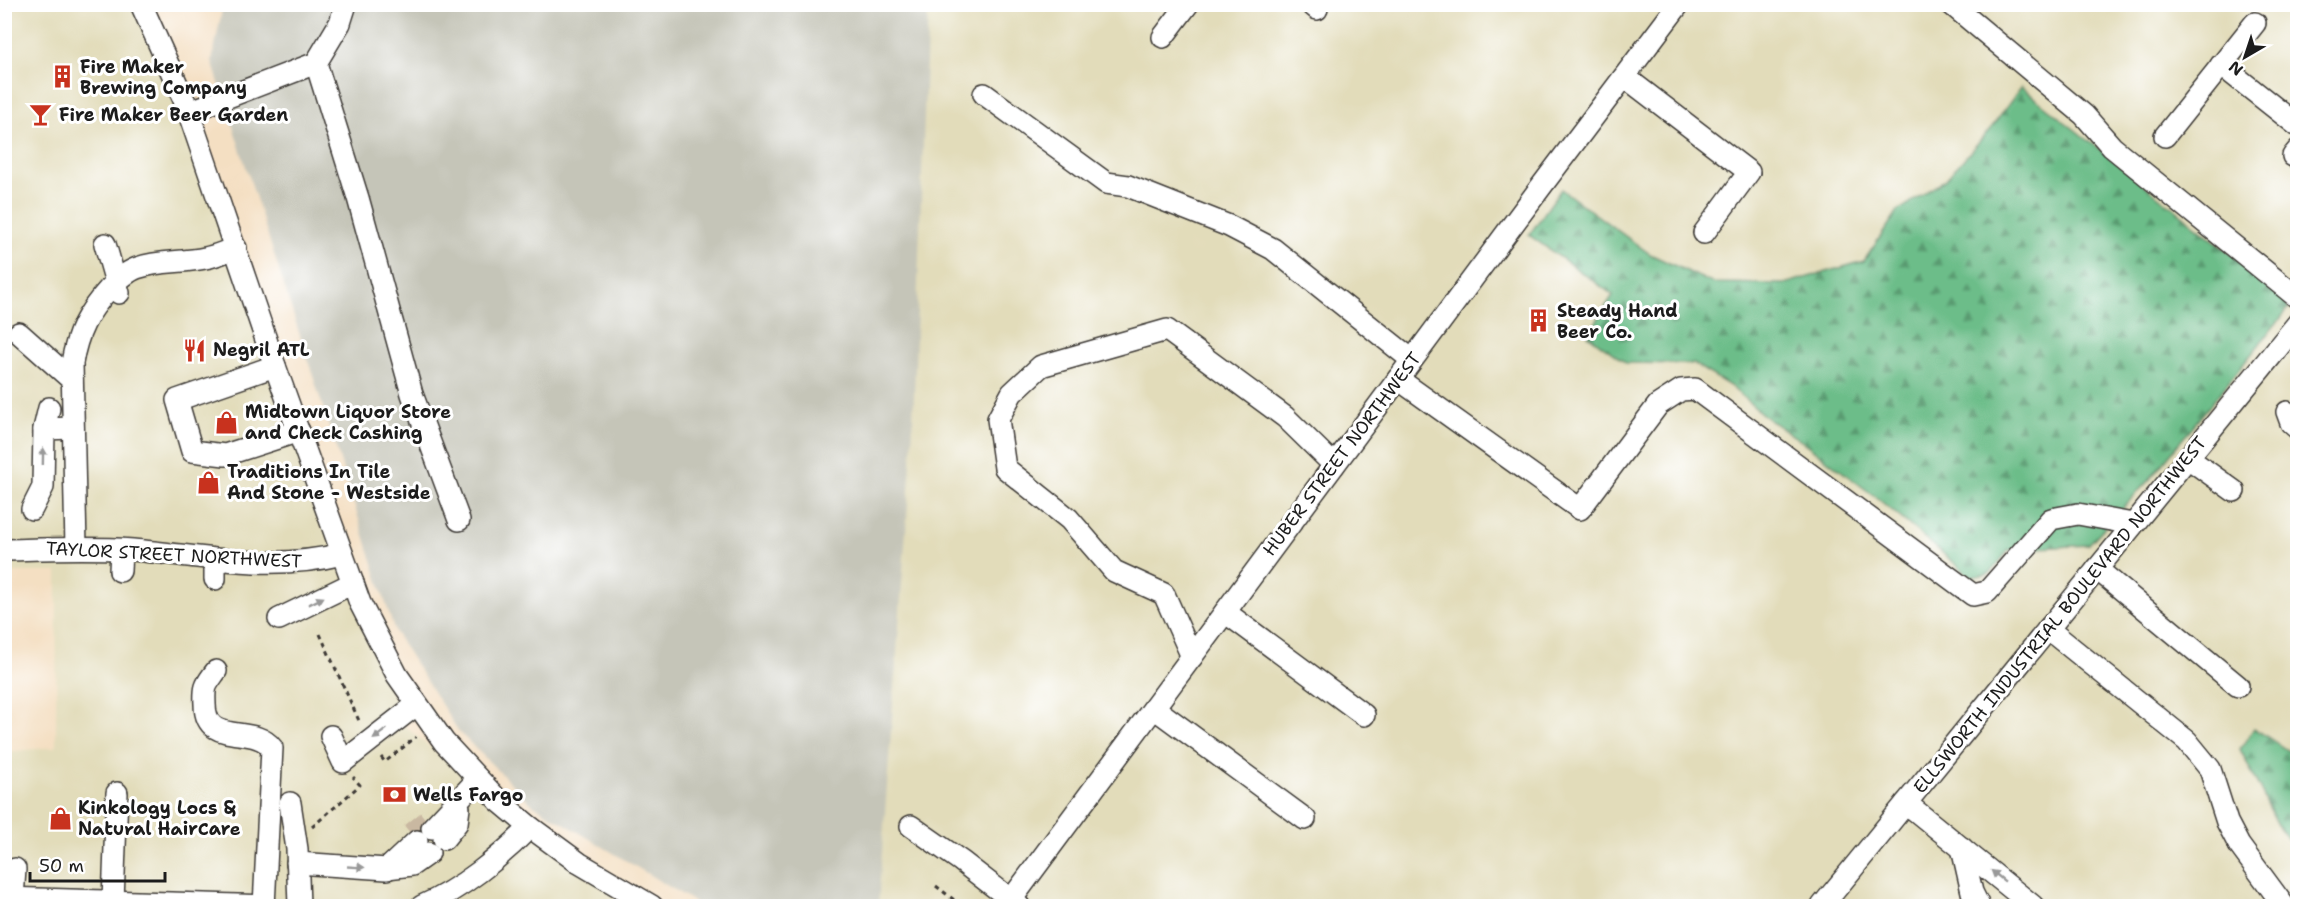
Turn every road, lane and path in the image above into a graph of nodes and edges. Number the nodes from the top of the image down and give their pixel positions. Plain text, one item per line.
1 (141, 4) edge
2 (346, 4) edge
3 (1188, 4) edge
4 (1680, 4) edge
5 (1951, 4) edge
6 (2255, 23) dead end
7 (1163, 37) dead end
8 (316, 63) junction
9 (2222, 66) junction
10 (1625, 76) junction
11 (984, 93) dead end
12 (189, 112) junction
13 (2298, 126) edge
14 (2165, 136) dead end
15 (1704, 233) dead end
16 (105, 244) dead end
17 (236, 248) junction
18 (118, 290) junction
19 (2298, 298) edge
20 (2298, 323) edge
21 (19, 333) dead end
22 (1412, 360) junction
23 (275, 366) junction
24 (1398, 379) junction
25 (72, 380) junction
26 (49, 408) dead end
27 (73, 428) junction
28 (44, 429) junction
29 (299, 431) junction
30 (2188, 458) junction
31 (1334, 465) junction
32 (2234, 491) dead end
33 (32, 509) dead end
34 (459, 520) dead end
35 (2133, 524) junction
36 (76, 548) junction
37 (4, 550) edge
38 (342, 554) junction
39 (2097, 569) junction
40 (353, 583) junction
41 (1225, 612) junction
42 (279, 619) dead end
43 (2048, 629) junction
44 (320, 634) dead end
45 (1192, 657) junction
46 (216, 670) dead end
47 (2238, 686) dead end
48 (416, 705) junction
49 (1154, 708) junction
50 (1364, 715) dead end
51 (360, 723) dead end
52 (331, 736) dead end
53 (416, 737) dead end
54 (380, 755) dead end
55 (345, 766) junction
56 (478, 780) junction
57 (117, 793) dead end
58 (290, 803) dead end
59 (1906, 803) junction
60 (1305, 819) dead end
61 (911, 826) dead end
62 (310, 828) dead end
63 (530, 828) junction
64 (428, 837) junction
65 (1962, 848) junction
66 (297, 863) junction
67 (15, 869) dead end
68 (936, 886) dead end
69 (9, 898) edge
70 (624, 900) edge
71 (113, 902) junction
72 (435, 904) edge
73 (1013, 904) edge
74 (266, 906) edge
75 (299, 906) edge
76 (652, 906) edge
77 (962, 906) edge
78 (1822, 906) edge
79 (1980, 906) edge
80 (2033, 906) edge
81 (2284, 906) edge

1 - 12 street
2 - 8 street
3 - 7 street
4 - 10 street, HUBER STREET NORTHWEST
5 - 19 street
6 - 9 street
8 - 12 street
8 - 34 street
9 - 13 street
9 - 14 street
10 - 15 street
10 - 22 street, HUBER STREET NORTHWEST
11 - 22 street
12 - 17 street
16 - 18 street
17 - 18 street
17 - 23 street
18 - 25 street
20 - 30 street, ELLSWORTH INDUSTRIAL BOULEVARD NORTHWEST
21 - 25 street
22 - 24 street, HUBER STREET NORTHWEST
23 - 29 street
23 - 29 street
24 - 31 street, HUBER STREET NORTHWEST
24 - 35 street
25 - 27 street
26 - 28 street
27 - 28 street
27 - 36 street
33 -> 28 street
29 - 38 street
30 - 32 street
30 - 35 street, ELLSWORTH INDUSTRIAL BOULEVARD NORTHWEST
31 - 41 street, HUBER STREET NORTHWEST
31 - 45 street
35 - 39 street, ELLSWORTH INDUSTRIAL BOULEVARD NORTHWEST
36 - 37 street, TAYLOR STREET NORTHWEST
36 - 38 street, TAYLOR STREET NORTHWEST
38 - 40 street
39 - 43 street, ELLSWORTH INDUSTRIAL BOULEVARD NORTHWEST
39 - 47 street
42 -> 40 street
40 - 48 street
41 - 45 street, HUBER STREET NORTHWEST
41 - 50 street
43 - 59 street, ELLSWORTH INDUSTRIAL BOULEVARD NORTHWEST
43 - 81 street
44 - 51 path
45 - 49 street, HUBER STREET NORTHWEST
46 - 74 street
48 -> 55 street
48 - 56 street
49 - 60 street
49 - 73 street, HUBER STREET NORTHWEST
52 - 55 street
53 - 54 path
55 - 62 path
56 - 63 street
56 - 64 street
56 - 64 street
57 - 71 street
58 - 66 street
59 - 65 street
59 - 78 street, ELLSWORTH INDUSTRIAL BOULEVARD NORTHWEST
61 - 73 street
63 - 70 street
63 - 72 street
66 -> 64 street
65 - 79 street
80 -> 65 street
66 - 75 street
67 - 69 street
68 - 77 path
69 - 71 street
70 - 76 street
71 - 74 street

